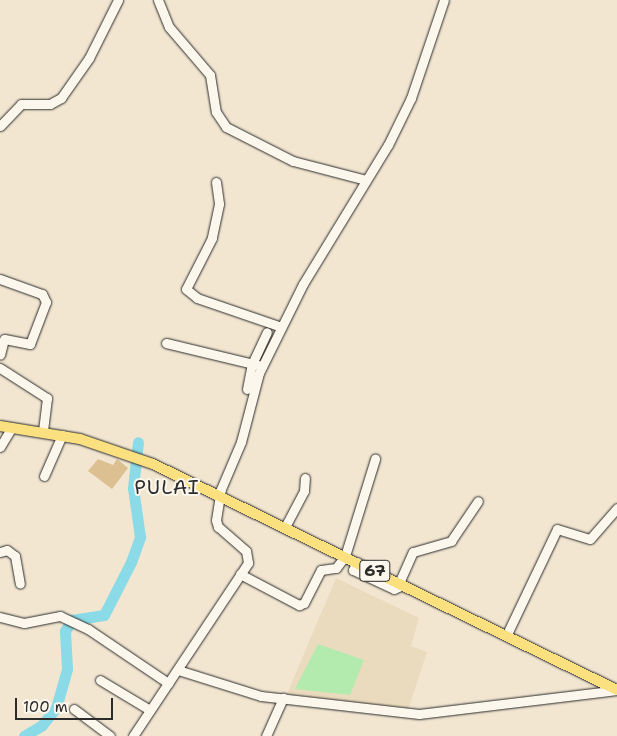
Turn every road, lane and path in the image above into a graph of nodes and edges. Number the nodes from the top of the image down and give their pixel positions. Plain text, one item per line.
1 (118, 0) edge
2 (158, 0) edge
3 (444, 0) edge
4 (0, 126) edge
5 (366, 180) junction
6 (216, 182) dead end
7 (0, 279) edge
8 (280, 326) junction
9 (268, 332) dead end
10 (166, 343) dead end
11 (0, 355) edge
12 (252, 364) junction
13 (262, 366) junction
14 (0, 368) edge
15 (247, 389) dead end
16 (0, 426) edge
17 (12, 427) junction
18 (44, 431) junction
19 (62, 434) junction
20 (0, 447) edge
21 (375, 459) dead end
22 (44, 476) dead end
23 (305, 478) dead end
24 (220, 497) junction
25 (478, 501) dead end
26 (617, 508) edge
27 (285, 527) junction
28 (0, 552) edge
29 (345, 556) junction
30 (240, 574) junction
31 (20, 584) dead end
32 (402, 584) junction
33 (0, 617) edge
34 (507, 634) junction
35 (178, 670) junction
36 (598, 678) junction
37 (100, 680) dead end
38 (168, 683) junction
39 (617, 684) edge
40 (617, 690) edge
41 (283, 698) junction
42 (74, 709) dead end
43 (150, 710) junction
44 (110, 736) edge
45 (133, 736) edge
46 (266, 736) edge

1 - 4 street
2 - 5 street
3 - 5 street
5 - 8 street
6 - 8 street
7 - 11 street
8 - 13 street
9 - 12 street
10 - 12 street
12 - 13 street
12 - 15 street
13 - 24 street
14 - 18 street
16 - 17 main road, 67
17 - 18 main road, 67
17 - 20 street
18 - 19 main road, 67
19 - 22 street
19 - 24 main road, 67
21 - 29 street
23 - 27 street
24 - 27 main road, 67
24 - 30 street
25 - 32 street
26 - 34 street
27 - 29 main road, 67
28 - 31 street
29 - 30 street
29 - 32 main road, 67
30 - 35 street
32 - 34 main road, 67
33 - 38 street
34 - 36 main road, 67
35 - 38 street
35 - 41 street
36 - 39 main road, 67
36 - 40 main road, 67
37 - 43 street
38 - 43 street
40 - 41 street
41 - 46 street
42 - 44 street
43 - 45 street

